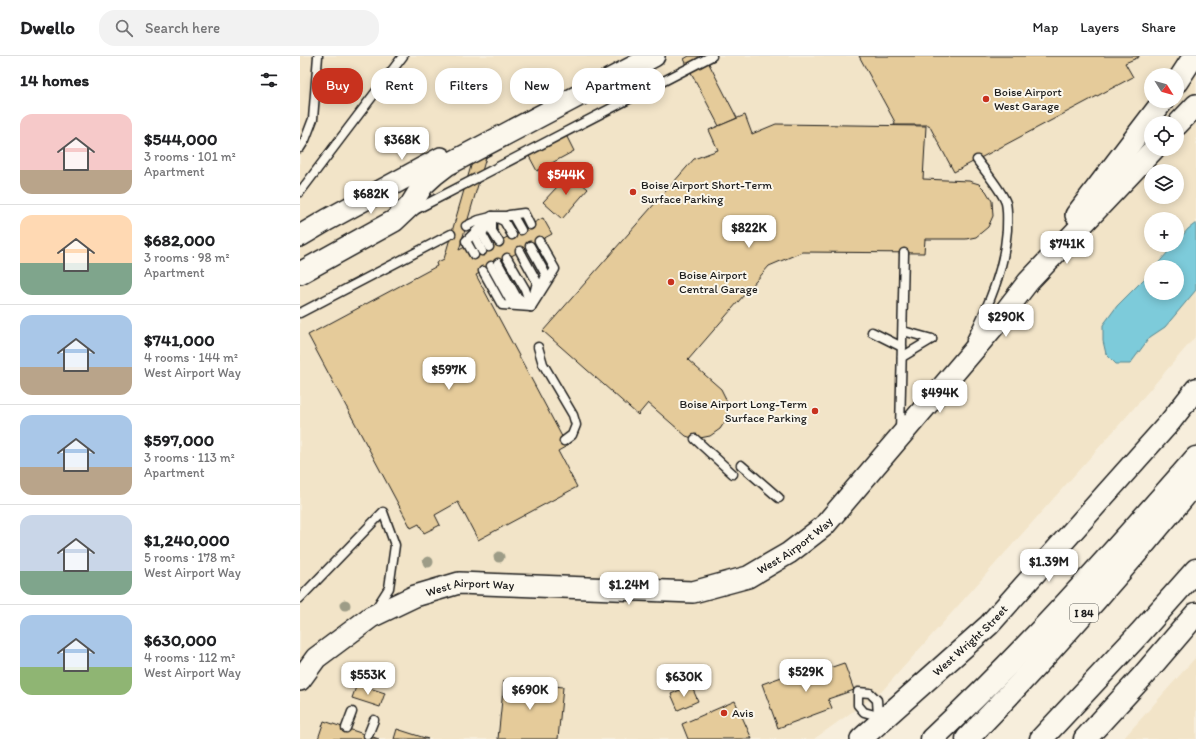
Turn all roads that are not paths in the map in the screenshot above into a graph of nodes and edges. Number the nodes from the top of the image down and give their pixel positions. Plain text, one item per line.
1 (318, 56) edge
2 (403, 56) edge
3 (632, 56) edge
4 (654, 56) edge
5 (712, 56) edge
6 (1194, 56) edge
7 (1184, 71) edge
8 (1196, 105) edge
9 (1158, 108) edge
10 (1184, 118) edge
11 (300, 148) edge
12 (1147, 156) edge
13 (977, 160) dead end
14 (300, 192) edge
15 (492, 216) junction
16 (394, 221) junction
17 (530, 225) dead end
18 (466, 226) dead end
19 (521, 230) dead end
20 (451, 234) dead end
21 (512, 235) dead end
22 (300, 236) edge
23 (539, 240) dead end
24 (499, 242) dead end
25 (530, 246) dead end
26 (486, 249) dead end
27 (520, 251) dead end
28 (904, 253) dead end
29 (474, 255) dead end
30 (507, 258) dead end
31 (494, 265) dead end
32 (483, 271) dead end
33 (300, 273) edge
34 (1028, 282) junction
35 (531, 306) junction
36 (300, 313) edge
37 (903, 331) junction
38 (872, 332) dead end
39 (538, 347) dead end
40 (902, 347) junction
41 (902, 357) junction
42 (956, 371) junction
43 (1196, 389) edge
44 (900, 435) junction
45 (695, 439) dead end
46 (564, 441) dead end
47 (1196, 458) edge
48 (741, 465) dead end
49 (733, 474) dead end
50 (1196, 482) edge
51 (779, 498) dead end
52 (1196, 570) edge
53 (300, 598) edge
54 (1196, 614) edge
55 (371, 617) junction
56 (300, 680) edge
57 (352, 712) dead end
58 (374, 720) dead end
59 (346, 728) dead end
60 (368, 735) dead end
61 (861, 739) edge
62 (932, 739) edge
63 (967, 739) edge
64 (1041, 739) edge
65 (1085, 739) edge

1 - 11 lane
2 - 14 lane
3 - 22 main road
4 - 16 main road
5 - 16 lane
6 - 7 main road
8 - 10 main road
9 - 34 main road
12 - 34 main road, West Airport Way
13 - 42 lane
15 - 17 lane
15 - 18 lane
15 - 19 lane
15 - 21 lane
15 - 24 lane
15 - 26 lane
15 - 29 lane
16 - 33 main road
20 - 36 lane
23 - 35 lane
25 - 35 lane
27 - 35 lane
28 - 37 lane
30 - 35 lane
31 - 35 lane
32 - 35 lane
34 - 42 main road, West Airport Way
37 - 40 lane
37 - 41 lane
38 - 40 lane
39 - 46 lane
40 - 41 lane
41 - 44 lane
42 - 44 main road, West Airport Way
43 - 61 main road, West Wright Street
44 - 55 main road, West Airport Way
45 - 49 lane
47 - 62 highway
48 - 51 lane
50 - 63 highway, I 84
52 - 64 highway
53 - 55 lane
54 - 65 highway
55 - 56 main road, West Airport Way
57 - 59 lane
58 - 60 lane

